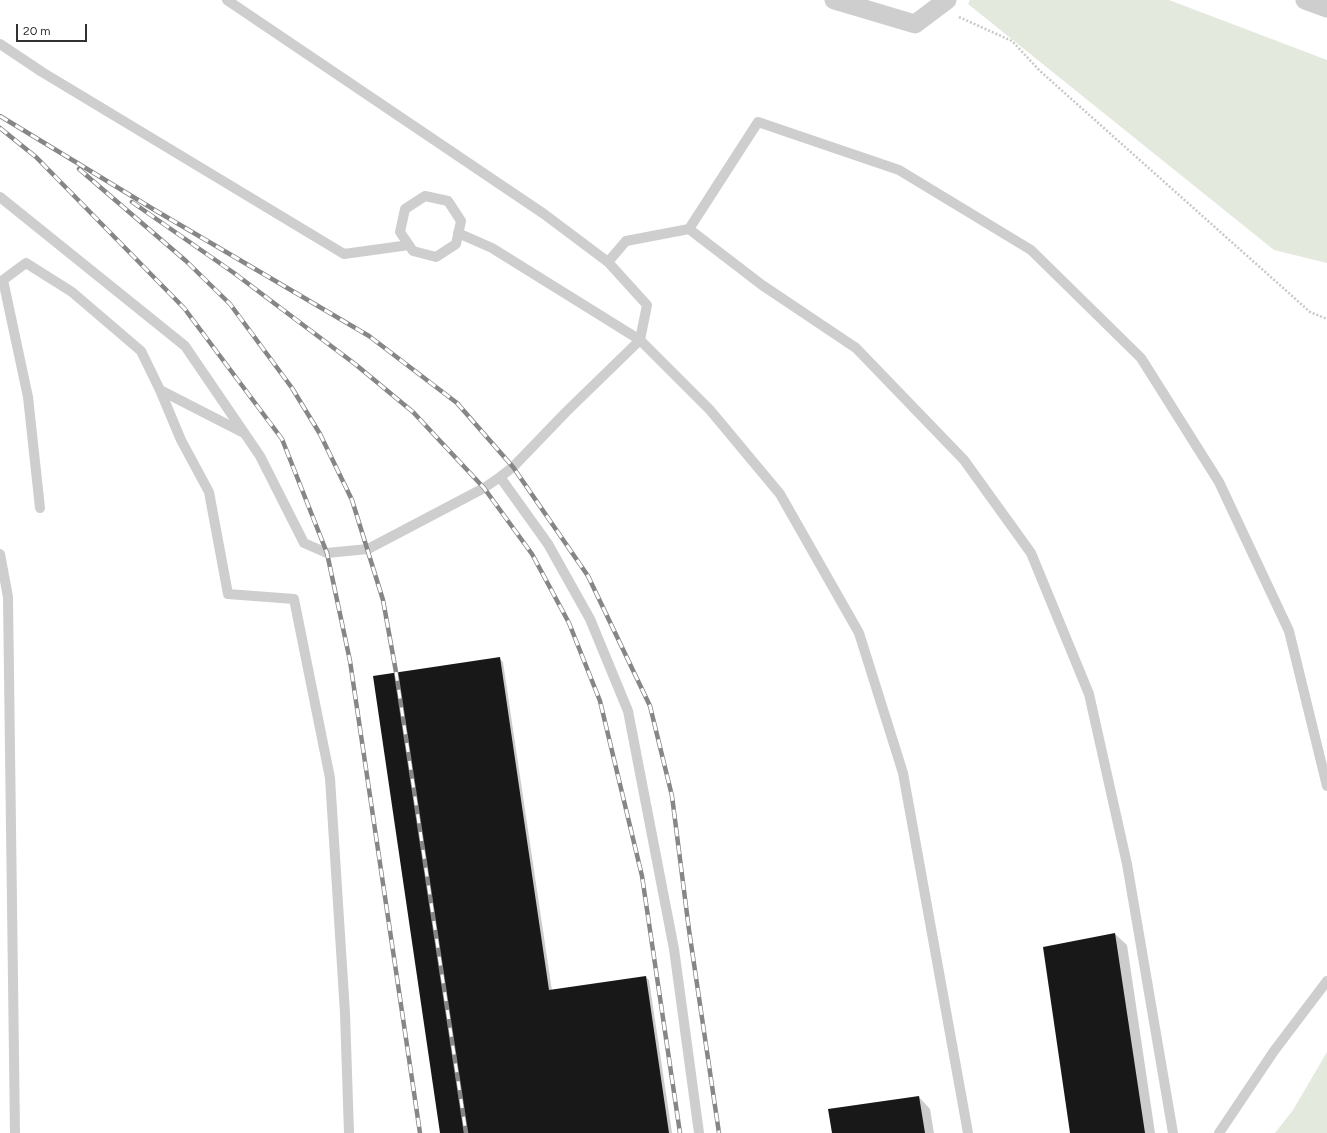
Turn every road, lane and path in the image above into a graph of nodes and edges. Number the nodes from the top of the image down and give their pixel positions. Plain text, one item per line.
1 (227, 0) edge
2 (834, 0) edge
3 (1305, 0) edge
4 (942, 4) edge
5 (1327, 8) edge
6 (0, 44) edge
7 (0, 197) edge
8 (689, 229) junction
9 (458, 233) junction
10 (409, 245) junction
11 (608, 262) junction
12 (1327, 319) edge
13 (640, 340) junction
14 (160, 390) junction
15 (245, 434) junction
16 (500, 477) junction
17 (40, 508) dead end
18 (0, 554) edge
19 (1327, 786) edge
20 (1327, 981) edge
21 (15, 1133) edge
22 (350, 1133) edge
23 (700, 1133) edge
24 (968, 1133) edge
25 (1173, 1133) edge
26 (1220, 1133) edge

1 - 11 lane
2 - 4 street
3 - 5 street
4 - 12 path
6 - 10 lane
7 - 15 lane
8 - 11 lane
8 - 19 lane
8 - 25 lane
9 - 10 lane
9 - 10 lane
9 - 13 lane
11 - 13 lane
13 - 16 lane
13 - 24 lane
14 - 15 lane
14 - 17 lane
14 - 22 lane
15 - 16 lane
16 - 23 lane
18 - 21 lane
20 - 26 lane

